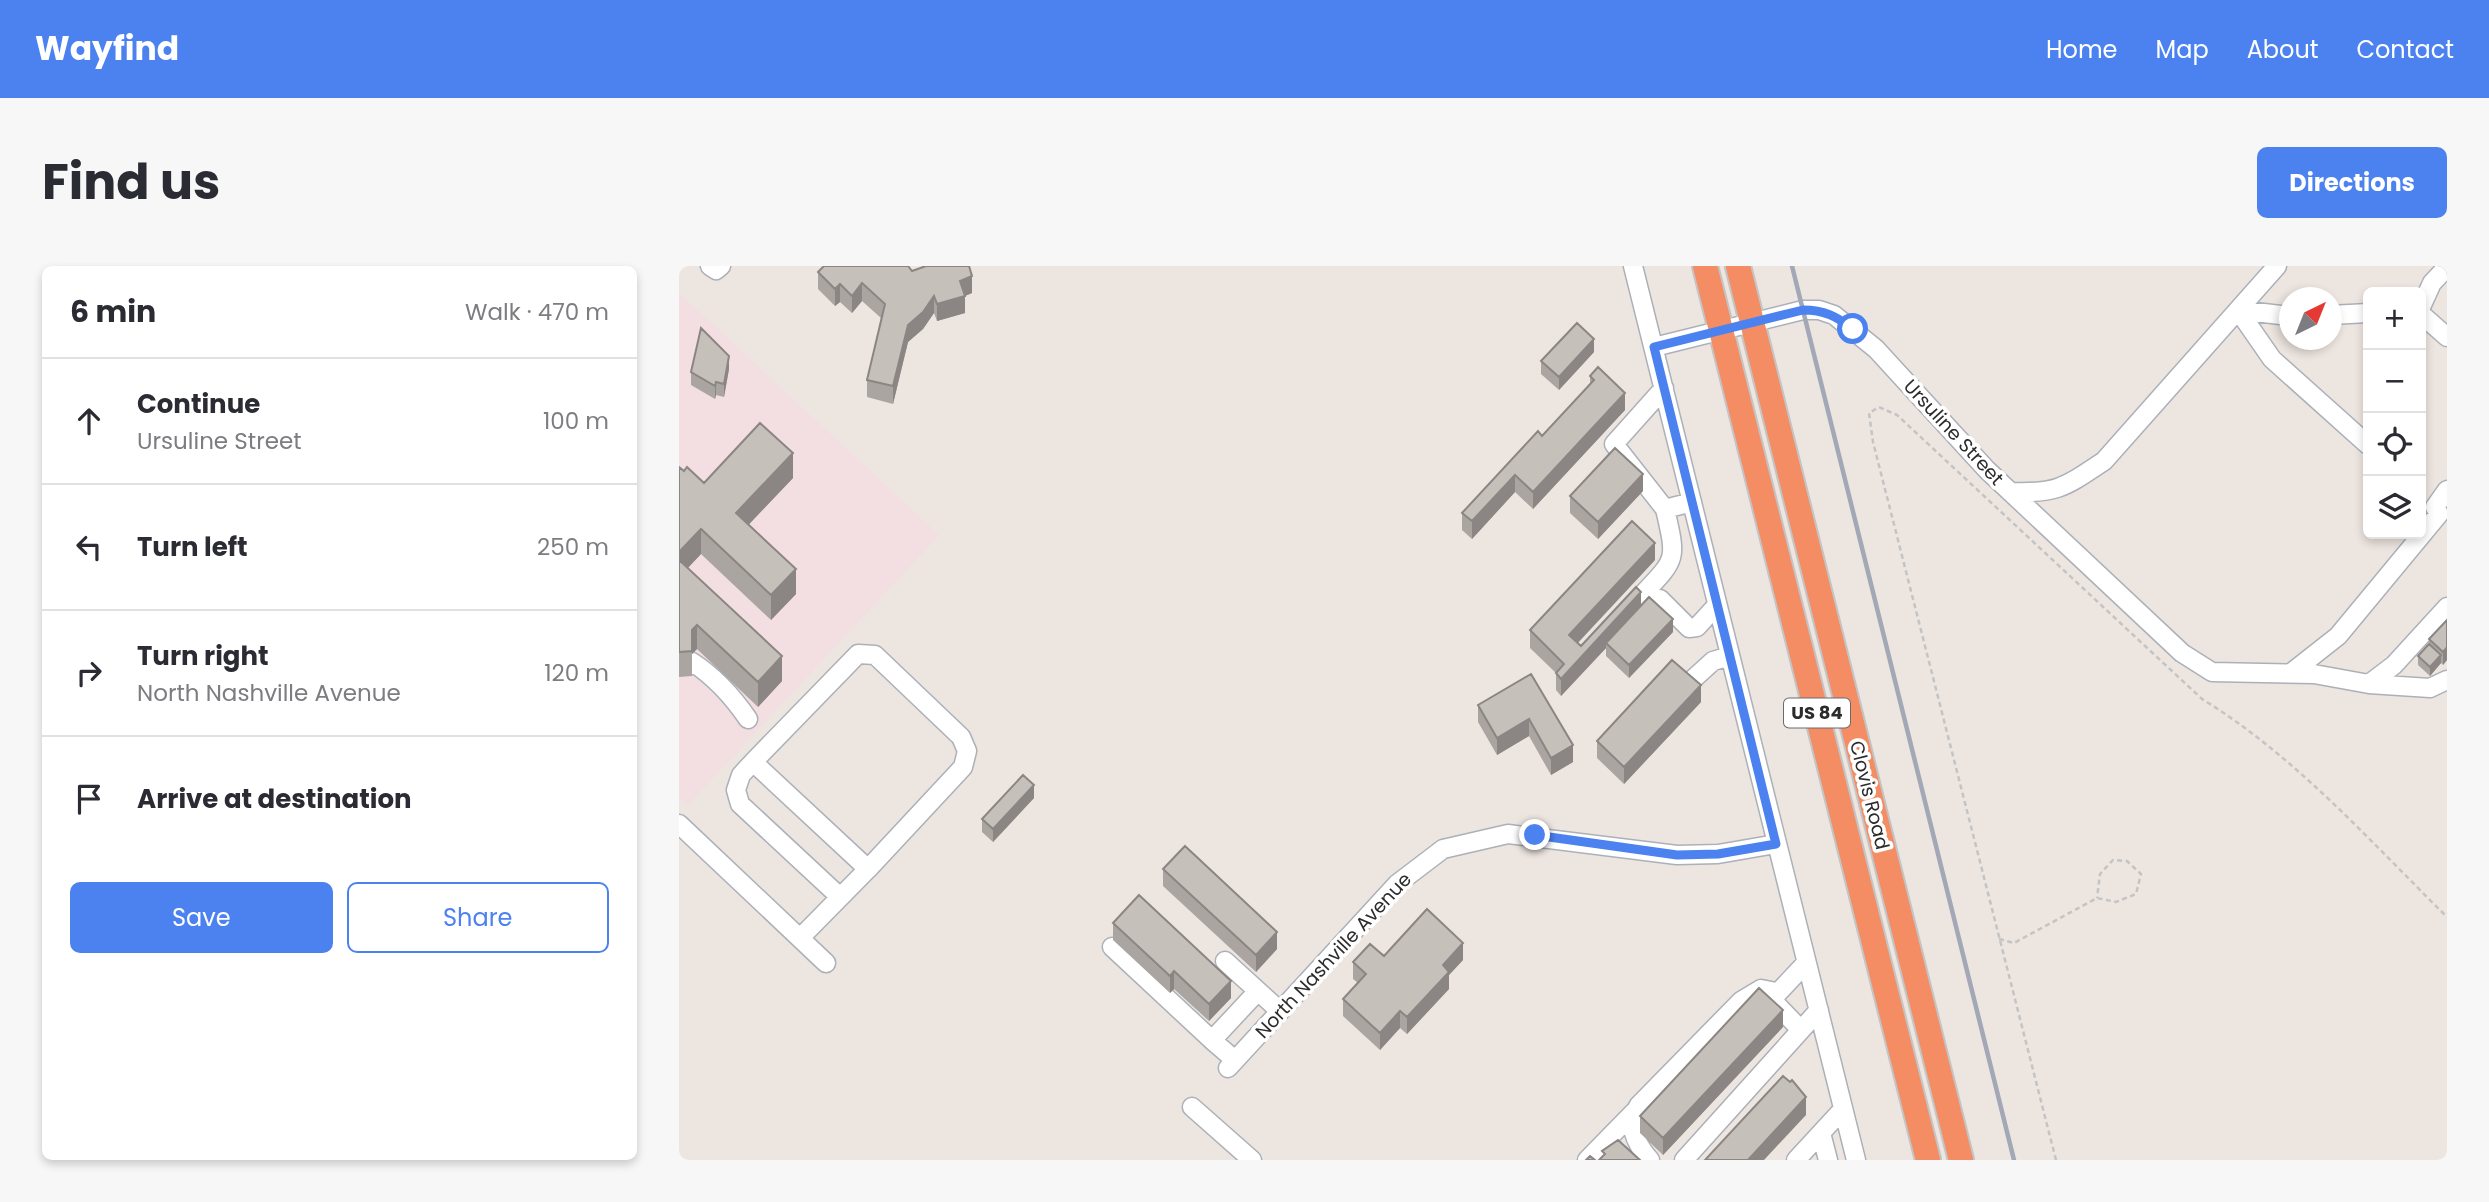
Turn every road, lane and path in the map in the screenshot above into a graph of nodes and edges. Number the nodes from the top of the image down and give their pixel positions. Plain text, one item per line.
1 (710, 266) edge
2 (721, 266) edge
3 (1633, 266) edge
4 (1705, 266) edge
5 (1738, 266) edge
6 (2277, 266) edge
7 (2447, 267) edge
8 (2426, 296) edge
9 (2238, 310) junction
10 (2363, 313) edge
11 (2342, 314) edge
12 (2279, 315) edge
13 (2426, 318) edge
14 (1752, 323) junction
15 (1721, 330) junction
16 (2447, 337) edge
17 (1654, 347) junction
18 (1664, 388) junction
19 (1879, 407) dead end
20 (2363, 441) edge
21 (2447, 490) edge
22 (2010, 492) junction
23 (1692, 502) junction
24 (2426, 508) edge
25 (1665, 509) junction
26 (2435, 518) junction
27 (1641, 596) edge
28 (1660, 599) dead end
29 (1717, 606) junction
30 (2447, 607) edge
31 (1730, 656) junction
32 (692, 665) edge
33 (2291, 673) junction
34 (2447, 680) edge
35 (1691, 681) edge
36 (2369, 684) junction
37 (748, 719) dead end
38 (753, 762) junction
39 (679, 824) edge
40 (1776, 844) junction
41 (868, 869) junction
42 (840, 897) junction
43 (2097, 898) junction
44 (800, 938) junction
45 (1999, 939) junction
46 (1112, 947) dead end
47 (1225, 961) dead end
48 (826, 963) dead end
49 (1806, 963) junction
50 (1258, 991) junction
51 (1776, 992) junction
52 (1819, 1010) junction
53 (1280, 1011) junction
54 (1801, 1030) junction
55 (1214, 1042) junction
56 (1192, 1107) dead end
57 (1843, 1109) junction
58 (1634, 1112) junction
59 (1821, 1133) junction
60 (1252, 1160) edge
61 (1587, 1160) edge
62 (1650, 1160) edge
63 (1684, 1160) edge
64 (1796, 1160) edge
65 (1828, 1160) edge
66 (1856, 1160) edge
67 (1927, 1160) edge
68 (1961, 1160) edge
69 (2056, 1160) edge

1 - 2 street
3 - 17 street
4 - 15 highway, Clovis Road / US 84
5 - 14 highway, Clovis Road / US 84
6 - 9 street
7 - 8 street
9 - 12 street
9 - 20 street
9 - 22 street
10 - 11 street
13 - 16 street
14 - 15 street, Ursuline Street
14 - 22 street, Ursuline Street
14 - 68 highway, Clovis Road / US 84
15 - 17 street, Ursuline Street
15 - 67 highway, Clovis Road / US 84
17 - 18 street
18 - 23 street
18 - 25 street
19 - 45 path
21 - 26 street
22 - 33 street, Ursuline Street
23 - 25 street
23 - 29 street
24 - 26 street
25 - 27 street
26 - 33 street
28 - 29 street
29 - 31 street
30 - 36 street
31 - 35 street
31 - 40 street
32 - 37 street
33 - 36 street
34 - 36 street
38 - 41 street
38 - 41 street
38 - 42 street
39 - 44 street
40 - 49 street
40 - 53 street, North Nashville Avenue
41 - 42 street
42 - 44 street
43 - 43 path
43 - 45 path
44 - 48 street
45 - 69 path
46 - 55 street
47 - 50 street
49 - 51 street
49 - 52 street
50 - 53 street
50 - 55 street
51 - 54 street
51 - 58 street
52 - 54 street
52 - 57 street
53 - 55 street, North Nashville Avenue
54 - 63 street
56 - 60 street
57 - 59 street
57 - 66 street
58 - 61 street
58 - 62 street
59 - 64 street
59 - 65 street

